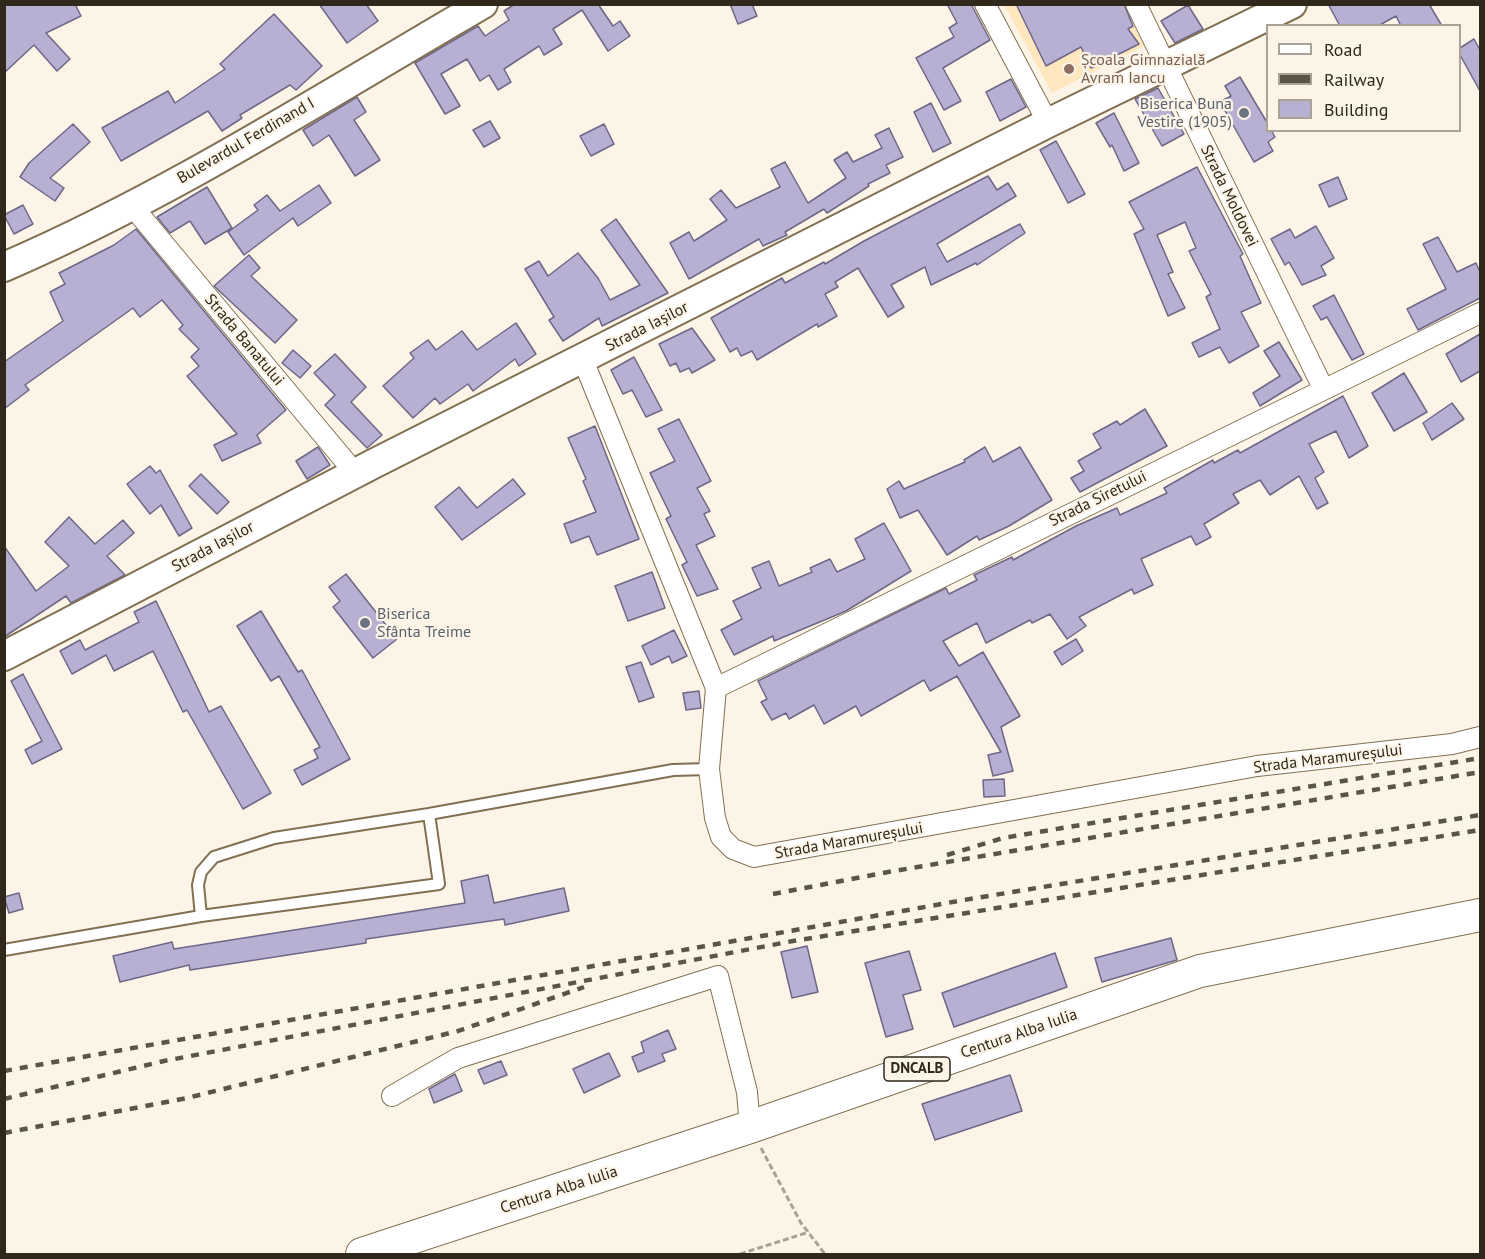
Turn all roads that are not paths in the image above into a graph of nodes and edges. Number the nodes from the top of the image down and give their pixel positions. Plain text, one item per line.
1 (483, 4) edge
2 (985, 4) edge
3 (1136, 4) edge
4 (1292, 4) edge
5 (1165, 65) junction
6 (1048, 123) junction
7 (133, 207) junction
8 (4, 267) edge
9 (1480, 313) edge
10 (584, 360) junction
11 (1323, 388) junction
12 (356, 473) junction
13 (4, 656) edge
14 (716, 688) junction
15 (1480, 737) edge
16 (709, 769) junction
17 (429, 814) junction
18 (1480, 915) edge
19 (201, 916) junction
20 (4, 950) edge
21 (392, 1096) dead end
22 (750, 1127) junction
23 (362, 1254) edge

1 - 7 street, Bulevardul Ferdinand I
2 - 6 street
3 - 5 street, Strada Moldovei
4 - 5 street, Strada Iașilor
5 - 6 street, Strada Iașilor
5 - 11 street, Strada Moldovei
6 - 10 street, Strada Iașilor
7 - 8 street, Bulevardul Ferdinand I
7 - 12 street, Strada Banatului
9 - 11 street, Strada Siretului
10 - 12 street, Strada Iașilor
10 - 14 street, Strada Maramureșului
11 - 14 street, Strada Siretului
12 - 13 street, Strada Iașilor
14 - 16 street, Strada Maramureșului
15 - 16 street, Strada Maramureșului
16 - 17 lane
17 - 19 lane
17 - 19 lane
18 - 22 main road, Centura Alba Iulia / DNCALB
19 - 20 lane
21 - 22 street
22 - 23 main road, Centura Alba Iulia / DNCALB

